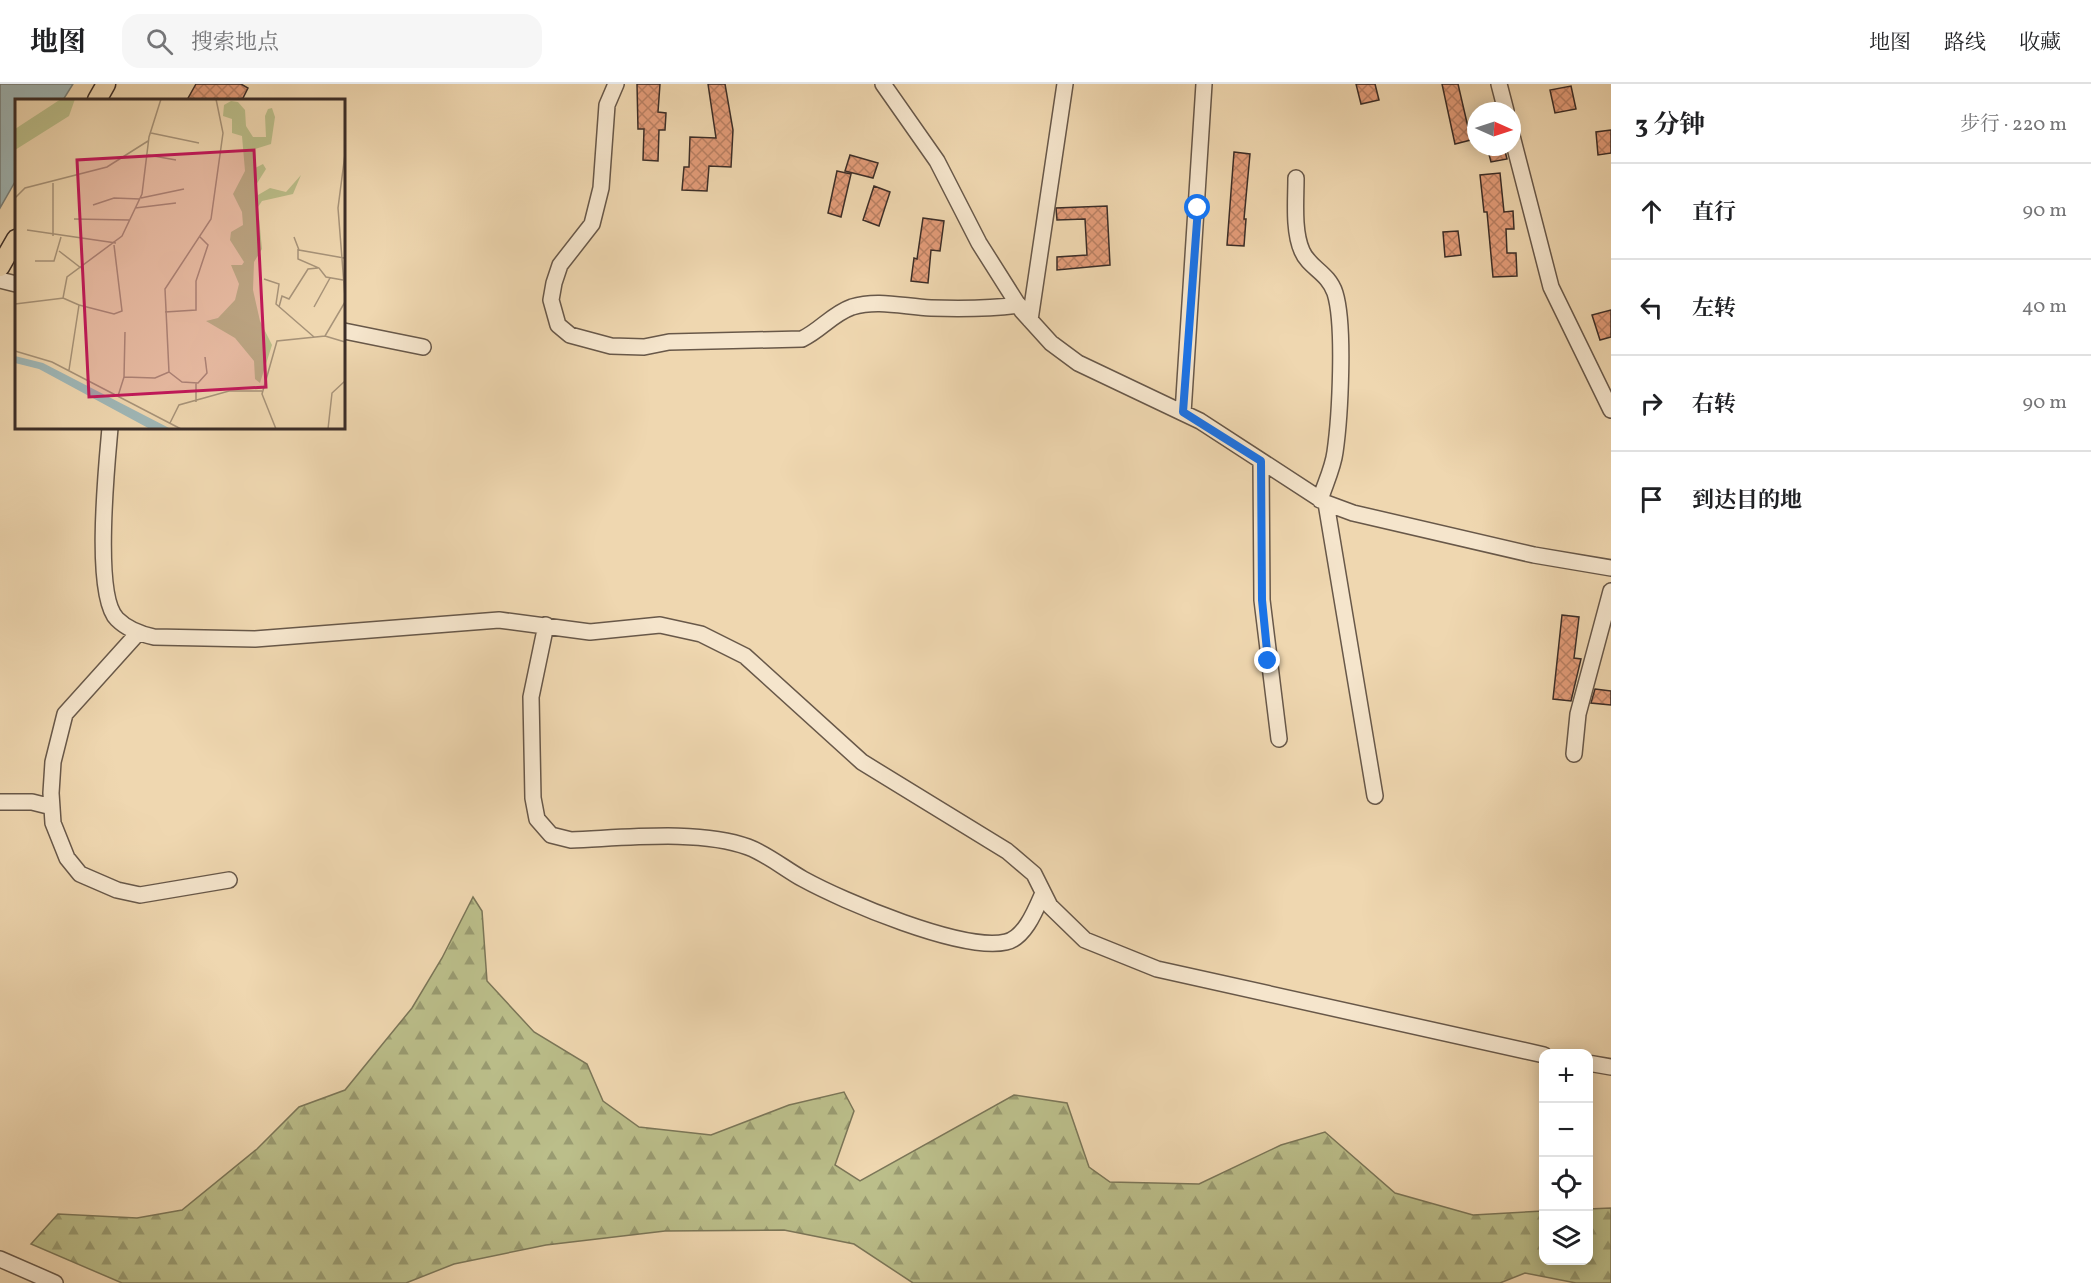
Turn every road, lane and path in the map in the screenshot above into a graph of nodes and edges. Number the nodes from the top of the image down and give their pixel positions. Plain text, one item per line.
1 (106, 84) edge
2 (616, 84) edge
3 (883, 84) edge
4 (1065, 84) edge
5 (1204, 84) edge
6 (1499, 84) edge
7 (98, 99) edge
8 (1504, 102) edge
9 (1517, 156) edge
10 (1296, 178) dead end
11 (15, 240) edge
12 (0, 267) edge
13 (0, 280) edge
14 (15, 284) edge
15 (1019, 305) junction
16 (1030, 320) junction
17 (345, 331) edge
18 (423, 347) dead end
19 (1611, 410) edge
20 (1183, 412) junction
21 (110, 429) edge
22 (1261, 461) junction
23 (1323, 501) junction
24 (1611, 568) edge
25 (1611, 591) edge
26 (546, 625) junction
27 (138, 633) junction
28 (1279, 739) dead end
29 (1574, 754) dead end
30 (1375, 796) dead end
31 (0, 802) edge
32 (52, 807) junction
33 (229, 880) dead end
34 (1043, 893) junction
35 (1539, 1054) edge
36 (1593, 1064) edge
37 (1611, 1067) edge
38 (0, 1259) edge
39 (55, 1283) edge

1 - 7 main road
2 - 15 street
3 - 15 street
4 - 16 street
5 - 20 street
6 - 8 street
9 - 19 street
10 - 23 street
11 - 12 main road
13 - 14 street
15 - 16 street
16 - 20 street
17 - 18 street
20 - 22 street
21 - 27 street
22 - 23 street
22 - 28 street
23 - 24 street
23 - 30 street
25 - 29 street
26 - 27 street
26 - 34 street
26 - 34 street
27 - 32 street
31 - 32 street
32 - 33 street
34 - 35 street
36 - 37 street
38 - 39 street

